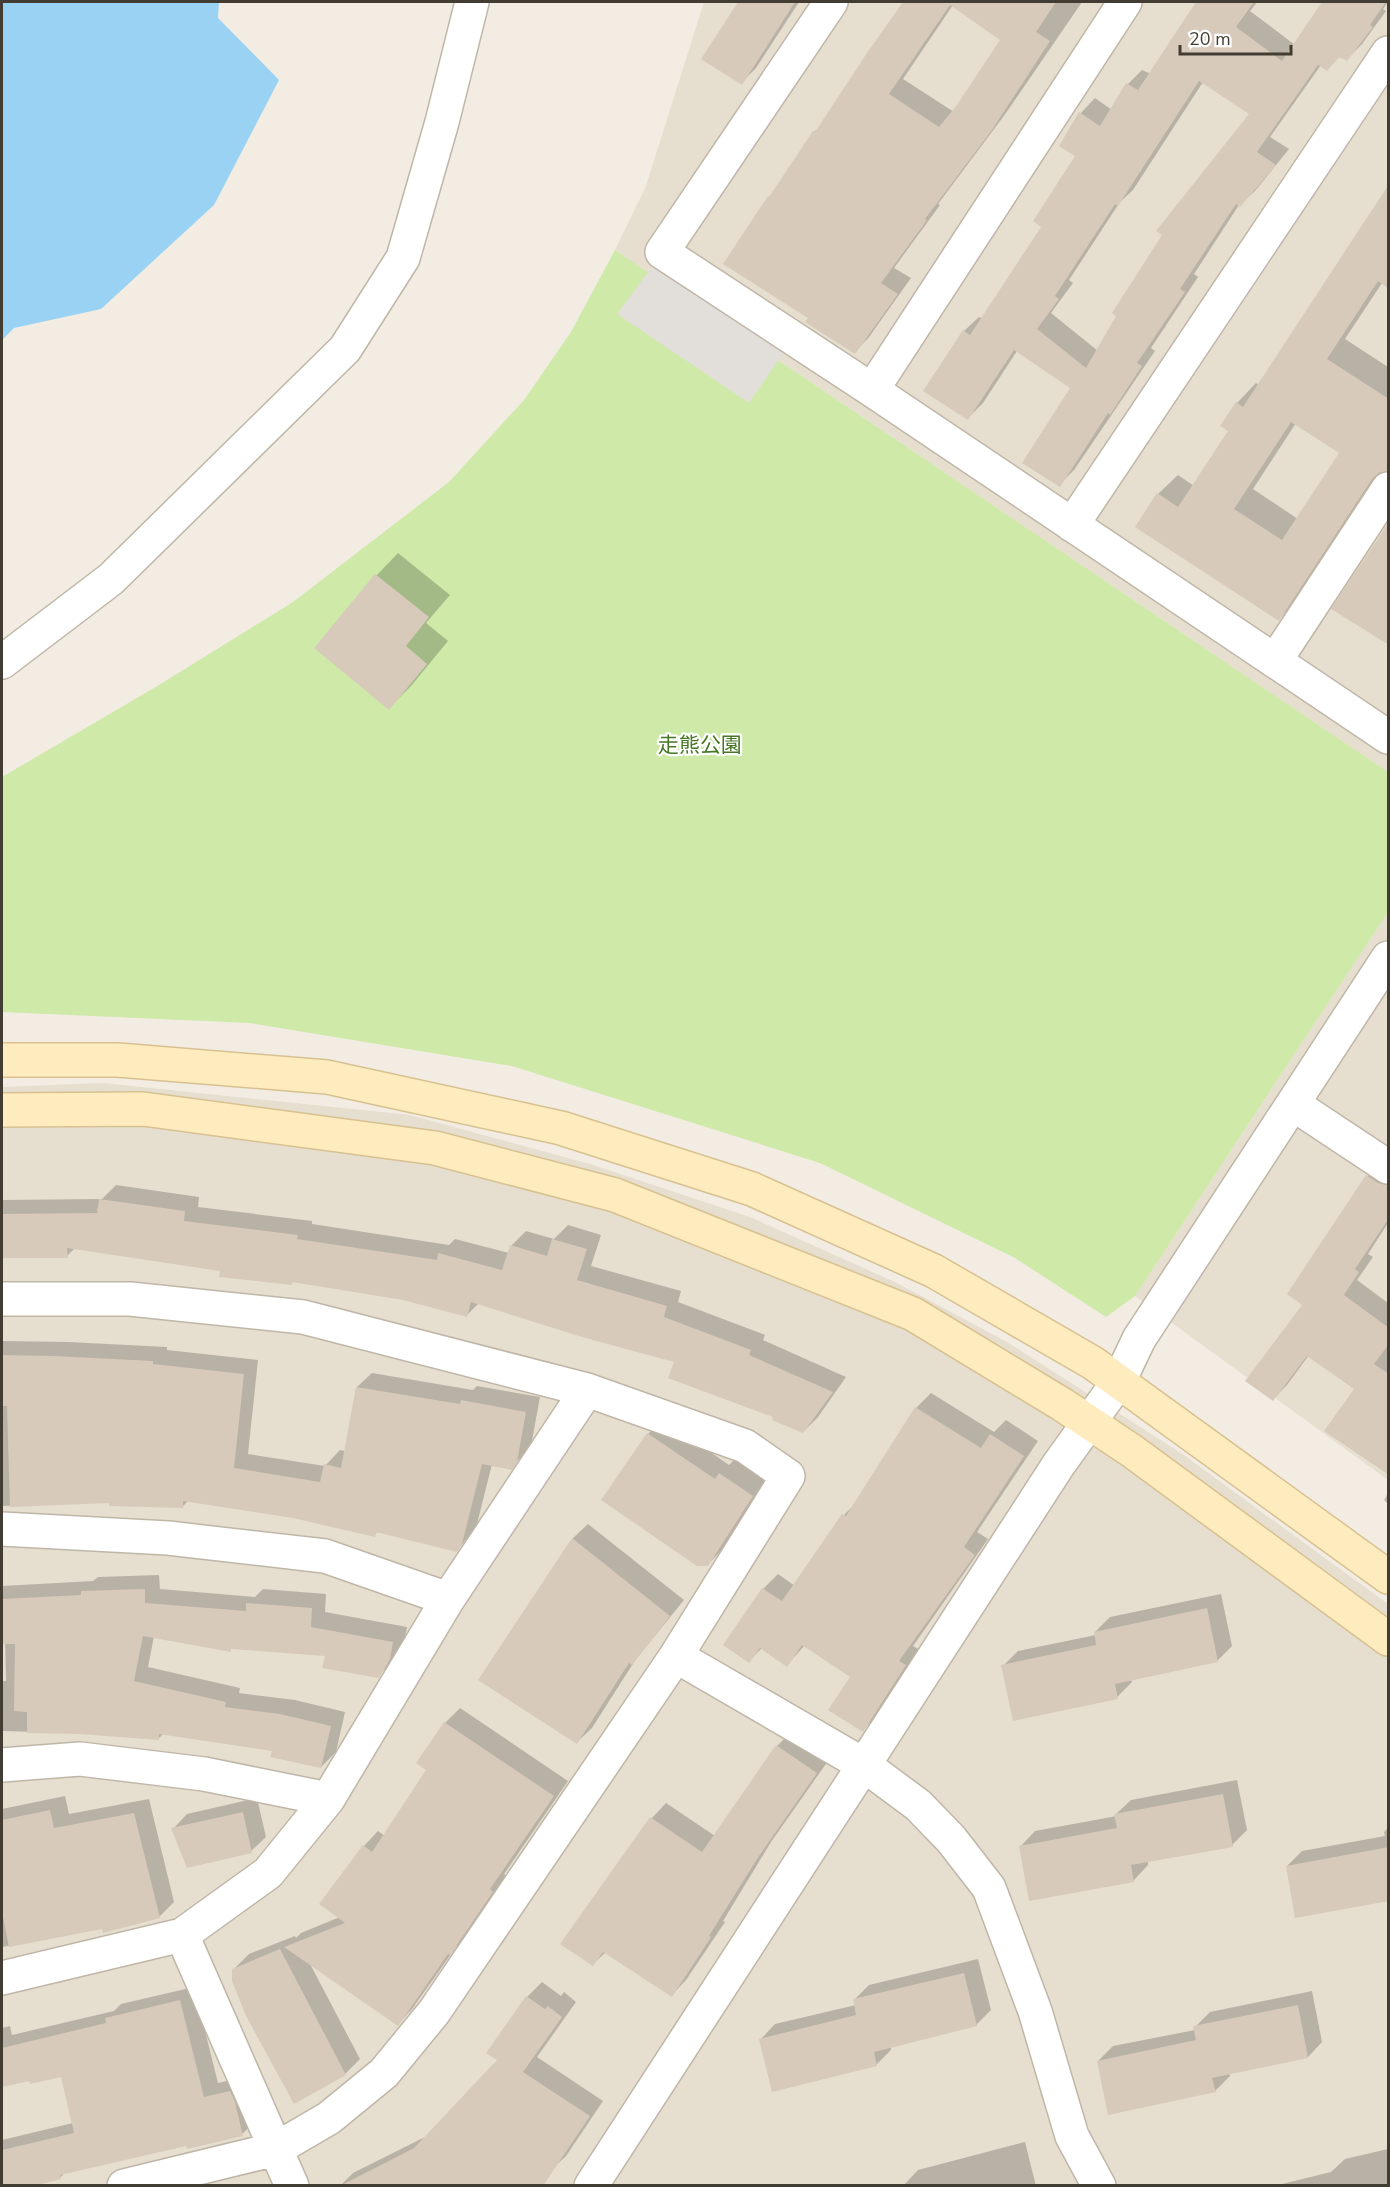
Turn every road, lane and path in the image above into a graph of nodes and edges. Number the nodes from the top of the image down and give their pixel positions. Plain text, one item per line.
1 (472, 2) edge
2 (831, 2) edge
3 (1125, 2) edge
4 (1389, 53) edge
5 (872, 390) junction
6 (1389, 489) edge
7 (1072, 525) junction
8 (1275, 661) junction
9 (2, 662) edge
10 (1389, 737) edge
11 (1389, 958) edge
12 (2, 1060) edge
13 (1293, 1104) junction
14 (2, 1110) edge
15 (1389, 1167) edge
16 (2, 1299) edge
17 (1119, 1381) junction
18 (587, 1390) junction
19 (1089, 1422) junction
20 (2, 1529) edge
21 (1389, 1577) edge
22 (448, 1599) junction
23 (1389, 1639) edge
24 (676, 1656) junction
25 (2, 1765) edge
26 (864, 1765) junction
27 (328, 1798) junction
28 (182, 1935) junction
29 (2, 1978) edge
30 (276, 2149) junction
31 (124, 2186) edge
32 (292, 2186) edge
33 (591, 2186) edge
34 (1099, 2186) edge

1 - 9 street
2 - 5 street
3 - 5 street
4 - 7 street
5 - 7 street
6 - 8 street
7 - 8 street
8 - 10 street
11 - 13 street
12 - 17 street
13 - 15 street
13 - 17 street
14 - 19 street
16 - 18 street
17 - 19 street
17 - 21 street
18 - 22 street
18 - 24 street
19 - 23 street
19 - 26 street
20 - 22 street
22 - 27 street
24 - 26 street
24 - 30 street
25 - 27 street
26 - 33 street
26 - 34 street
27 - 28 street
28 - 29 street
28 - 30 street
30 - 31 street
30 - 32 street

